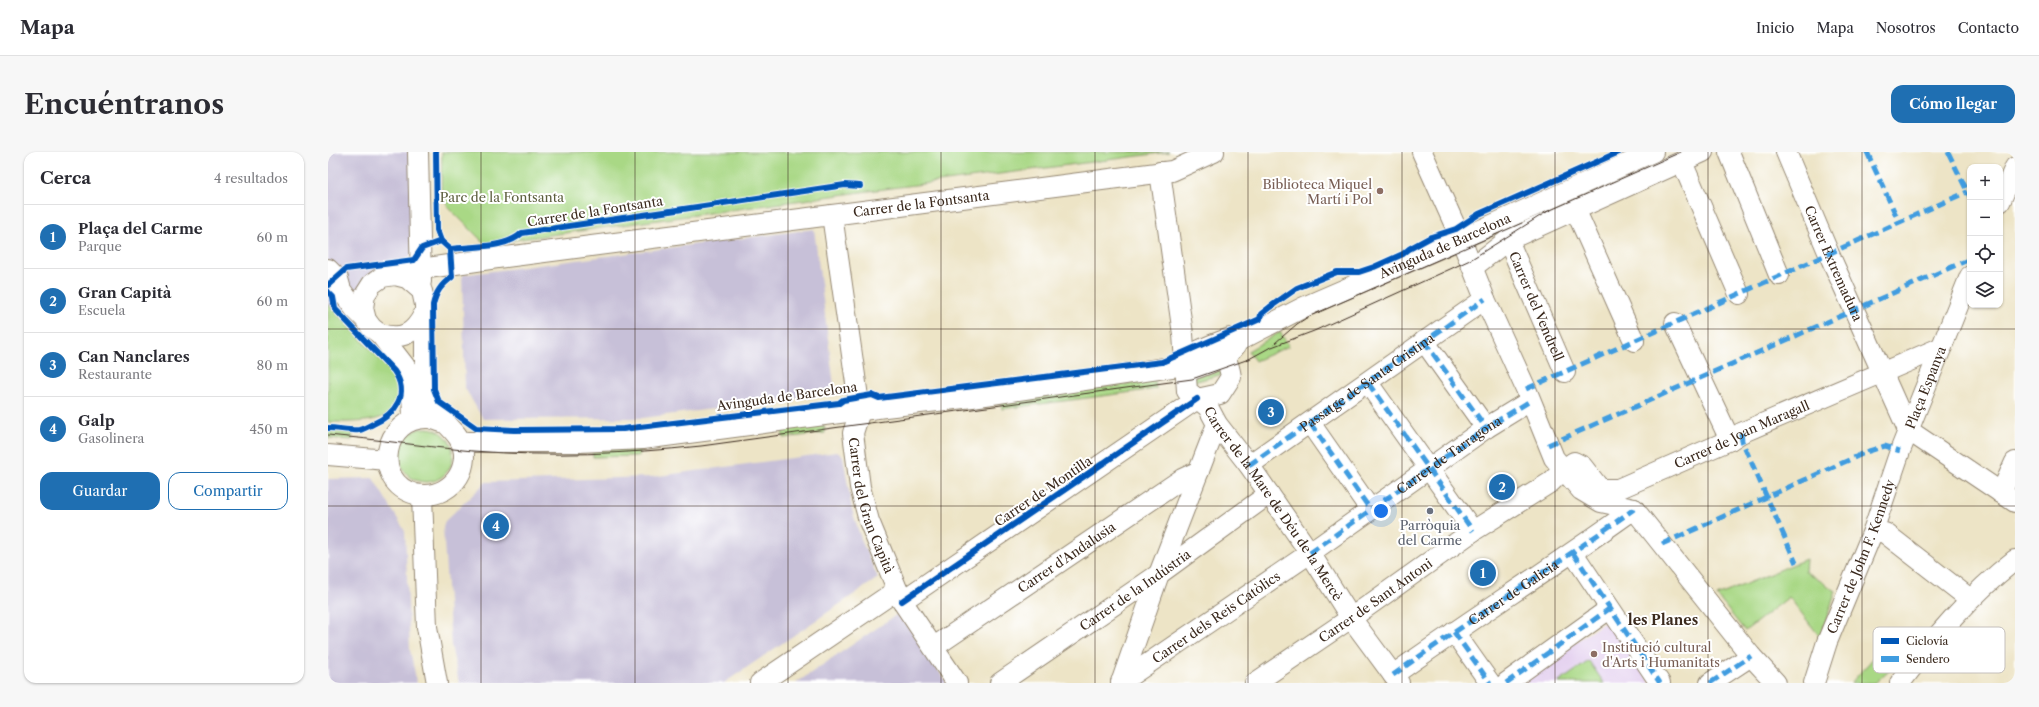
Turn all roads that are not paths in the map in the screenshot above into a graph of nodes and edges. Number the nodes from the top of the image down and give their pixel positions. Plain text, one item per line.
1 (418, 152) edge
2 (1214, 152) edge
3 (1422, 152) edge
4 (1653, 152) edge
5 (1703, 152) edge
6 (1729, 152) edge
7 (1786, 152) edge
8 (1682, 162) junction
9 (2015, 167) edge
10 (1160, 172) junction
11 (2001, 200) edge
12 (1576, 211) junction
13 (832, 215) junction
14 (1461, 239) junction
15 (1508, 240) junction
16 (422, 248) junction
17 (457, 264) junction
18 (1473, 267) junction
19 (421, 269) junction
20 (333, 274) edge
21 (1779, 275) dead end
22 (389, 276) junction
23 (1967, 284) edge
24 (1739, 294) dead end
25 (1485, 299) junction
26 (423, 301) junction
27 (1675, 323) dead end
28 (373, 327) junction
29 (1634, 340) dead end
30 (1424, 341) junction
31 (1942, 347) junction
32 (1215, 352) junction
33 (1183, 365) junction
34 (1565, 372) dead end
35 (1883, 373) junction
36 (1368, 383) junction
37 (1197, 399) junction
38 (1530, 401) junction
39 (860, 411) junction
40 (413, 420) junction
41 (442, 422) junction
42 (1310, 423) junction
43 (1217, 424) junction
44 (1486, 428) junction
45 (1908, 430) junction
46 (1730, 440) junction
47 (461, 442) junction
48 (328, 455) edge
49 (387, 460) junction
50 (2015, 462) edge
51 (1249, 465) junction
52 (1569, 465) junction
53 (1428, 469) junction
54 (1200, 471) junction
55 (1269, 494) junction
56 (422, 496) junction
57 (2008, 497) edge
58 (1370, 509) junction
59 (1634, 509) junction
60 (1473, 531) junction
61 (1873, 531) junction
62 (1310, 552) junction
63 (1573, 553) junction
64 (2015, 560) edge
65 (1159, 574) junction
66 (899, 596) junction
67 (1970, 599) junction
68 (1609, 609) junction
69 (1351, 618) junction
70 (1947, 627) edge
71 (1454, 632) junction
72 (934, 647) junction
73 (1750, 656) junction
74 (1908, 673) edge
75 (1396, 679) edge
76 (1258, 682) edge
77 (437, 683) edge
78 (760, 683) edge
79 (957, 683) edge
80 (1000, 683) edge
81 (1121, 683) edge
82 (1490, 683) edge
83 (1506, 683) edge
84 (1660, 683) edge
85 (1710, 683) edge
86 (1776, 683) edge
87 (1814, 683) edge
88 (1900, 683) edge

1 - 16 street
2 - 10 street, Carrer de la Fontsanta
3 - 14 street
4 - 14 street, Avinguda de Barcelona
5 - 8 street, Avinguda de Barcelona
6 - 21 street
7 - 35 street, Carrer Extremadura
8 - 12 street, Avinguda de Barcelona
8 - 24 street
9 - 11 street
10 - 13 street, Carrer de la Fontsanta
10 - 33 street, Carrer de la Mare de Déu de la Mercè
12 - 15 street, Avinguda de Barcelona
12 - 29 street
13 - 17 street, Carrer de la Fontsanta
13 - 39 street, Carrer del Gran Capità
14 - 15 street
14 - 18 street
14 - 32 street, Avinguda de Barcelona
15 - 18 street, Avinguda de Barcelona
15 - 34 street, Carrer del Vendrell
16 - 17 street
16 - 19 street
17 - 19 street, Carrer de la Fontsanta
17 - 26 street
18 - 25 street
19 - 22 street, Carrer de la Fontsanta
19 - 26 street
20 - 22 street, Carrer de la Fontsanta
20 - 28 street
22 - 26 street
22 - 28 street
23 - 31 street
25 - 30 street, Passatge de Santa Cristina
25 - 38 street
26 - 28 street
26 - 41 street
27 - 46 street
28 - 40 street
30 - 36 street, Passatge de Santa Cristina
30 - 44 street
31 - 35 street, Plaça Espanya
31 - 45 street, Plaça Espanya
32 - 33 street, Avinguda de Barcelona
32 - 37 street, Carrer de Montilla
33 - 37 street, Carrer de la Mare de Déu de la Mercè
33 - 39 street, Avinguda de Barcelona
35 - 45 street, Plaça Espanya
35 - 46 street, Carrer de Joan Maragall
36 - 42 street, Passatge de Santa Cristina
36 - 53 street
37 - 43 street, Carrer de la Mare de Déu de la Mercè
37 - 66 street, Carrer de Montilla
38 - 44 street, Carrer de Tarragona
38 - 52 street
39 - 47 street, Avinguda de Barcelona
39 - 66 street, Carrer del Gran Capità
40 - 41 street
40 - 49 street
41 - 47 street
42 - 51 street, Passatge de Santa Cristina
42 - 58 street
43 - 51 street, Carrer de la Mare de Déu de la Mercè
43 - 54 street
44 - 53 street, Carrer de Tarragona
45 - 57 street
45 - 61 street, Carrer de John F. Kennedy
46 - 52 street, Carrer de Joan Maragall
47 - 56 street
48 - 49 street
49 - 56 street
50 - 57 street
51 - 55 street, Carrer de la Mare de Déu de la Mercè
52 - 59 street
52 - 60 street, Carrer de Sant Antoni
53 - 58 street, Carrer de Tarragona
53 - 60 street
54 - 65 street
54 - 72 street, Carrer d'Andalusia
55 - 62 street, Carrer de la Mare de Déu de la Mercè
55 - 65 street, Carrer de la Indústria
56 - 77 street
58 - 62 street, Carrer de Tarragona
59 - 63 street, Carrer de Galicia
59 - 73 street
60 - 69 street, Carrer de Sant Antoni
61 - 67 street
61 - 87 street, Carrer de John F. Kennedy
62 - 69 street, Carrer de la Mare de Déu de la Mercè
62 - 81 street, Carrer dels Reis Catòlics
63 - 68 street
63 - 71 street, Carrer de Galicia
64 - 67 street
65 - 80 street, Carrer de la Indústria
65 - 81 street
66 - 72 street, Carrer del Gran Capità
66 - 78 street, Carrer de Montilla
67 - 70 street
68 - 83 street
68 - 84 street
69 - 75 street, Carrer de la Mare de Déu de la Mercè
69 - 76 street, Carrer de Sant Antoni
71 - 75 street, Carrer de Galicia
71 - 82 street
72 - 79 street, Carrer del Gran Capità
73 - 85 street
73 - 86 street
74 - 88 street

